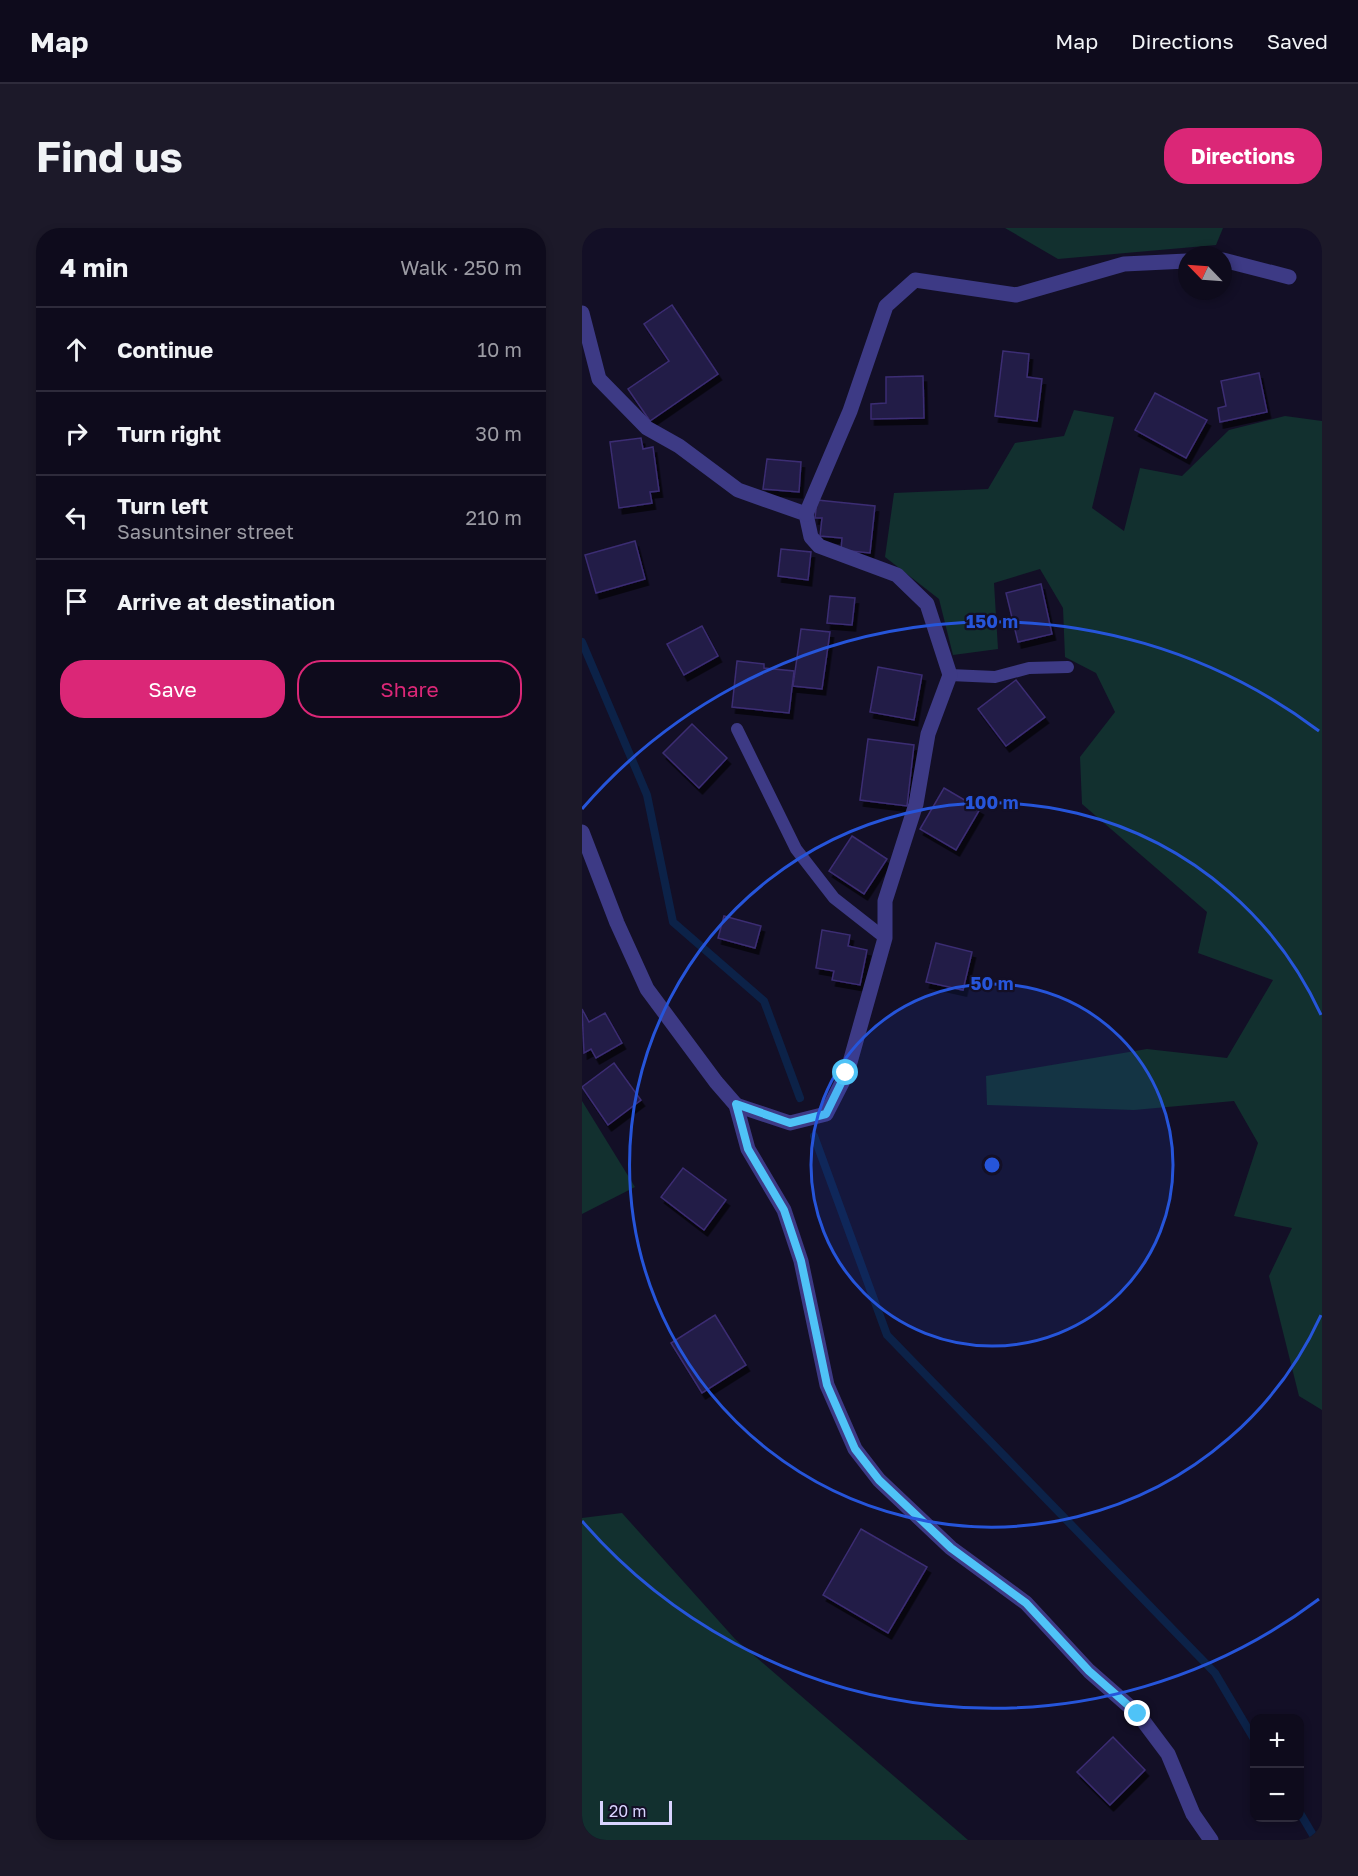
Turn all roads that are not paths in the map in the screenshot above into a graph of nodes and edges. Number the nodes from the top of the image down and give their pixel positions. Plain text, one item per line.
1 (1178, 261) edge
2 (1232, 262) edge
3 (1289, 277) dead end
4 (582, 313) edge
5 (806, 514) junction
6 (1068, 667) dead end
7 (950, 675) junction
8 (737, 729) dead end
9 (582, 832) edge
10 (885, 938) junction
11 (736, 1104) junction
12 (1211, 1840) edge

1 - 5 street
2 - 3 street
4 - 5 street
5 - 7 street
6 - 7 lane
7 - 10 street
8 - 10 lane
9 - 11 street
10 - 11 street
11 - 12 street

